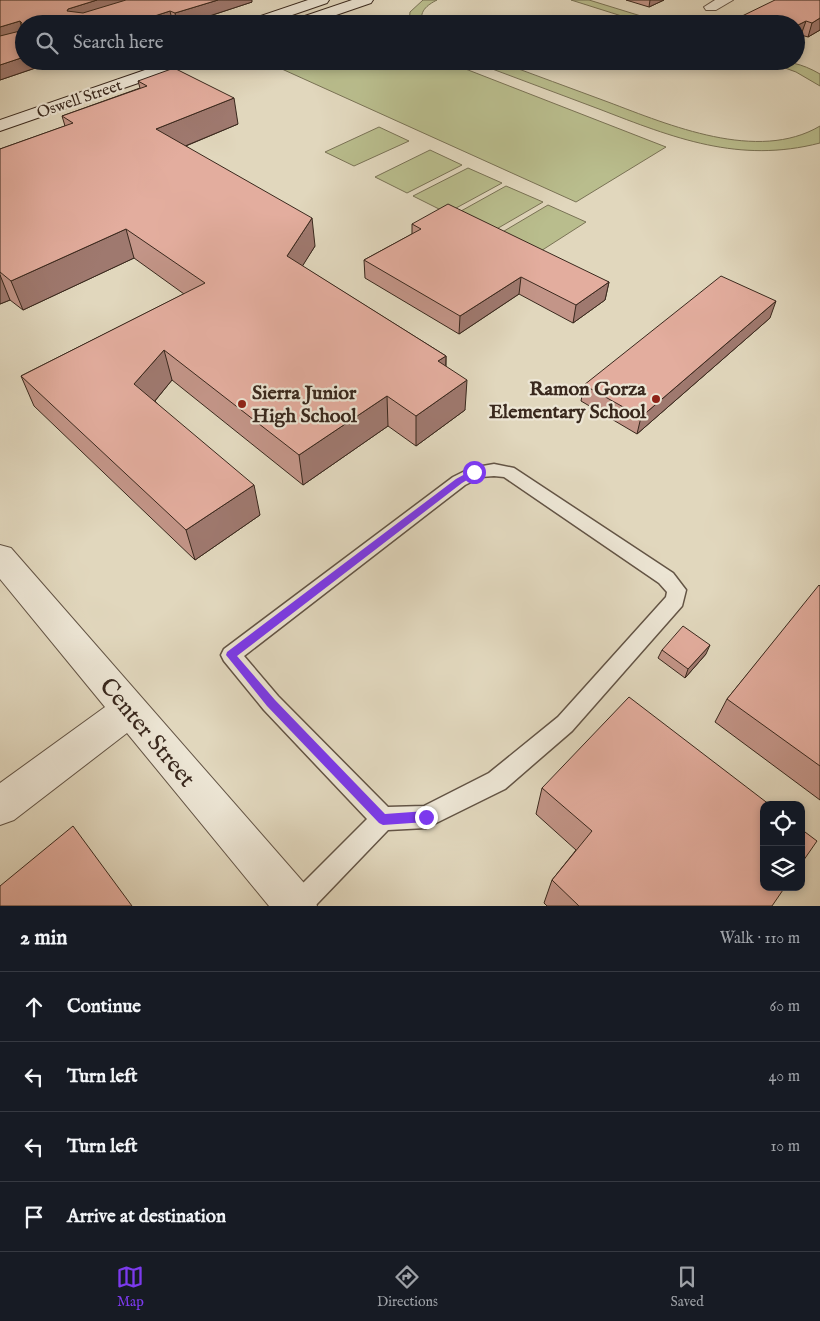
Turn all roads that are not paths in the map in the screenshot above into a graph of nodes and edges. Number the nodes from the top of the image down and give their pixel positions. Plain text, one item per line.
1 (322, 0) edge
2 (366, 0) edge
3 (726, 0) edge
4 (711, 7) dead end
5 (278, 15) edge
6 (322, 15) edge
7 (161, 70) edge
8 (0, 126) edge
9 (0, 557) edge
10 (129, 710) junction
11 (0, 806) edge
12 (383, 819) junction
13 (297, 906) edge

1 - 5 main road
2 - 6 main road
3 - 4 main road
7 - 8 main road, Oswell Street
9 - 10 main road, Center Street
10 - 11 main road
10 - 13 main road, Center Street
12 - 12 lane
12 - 13 lane

